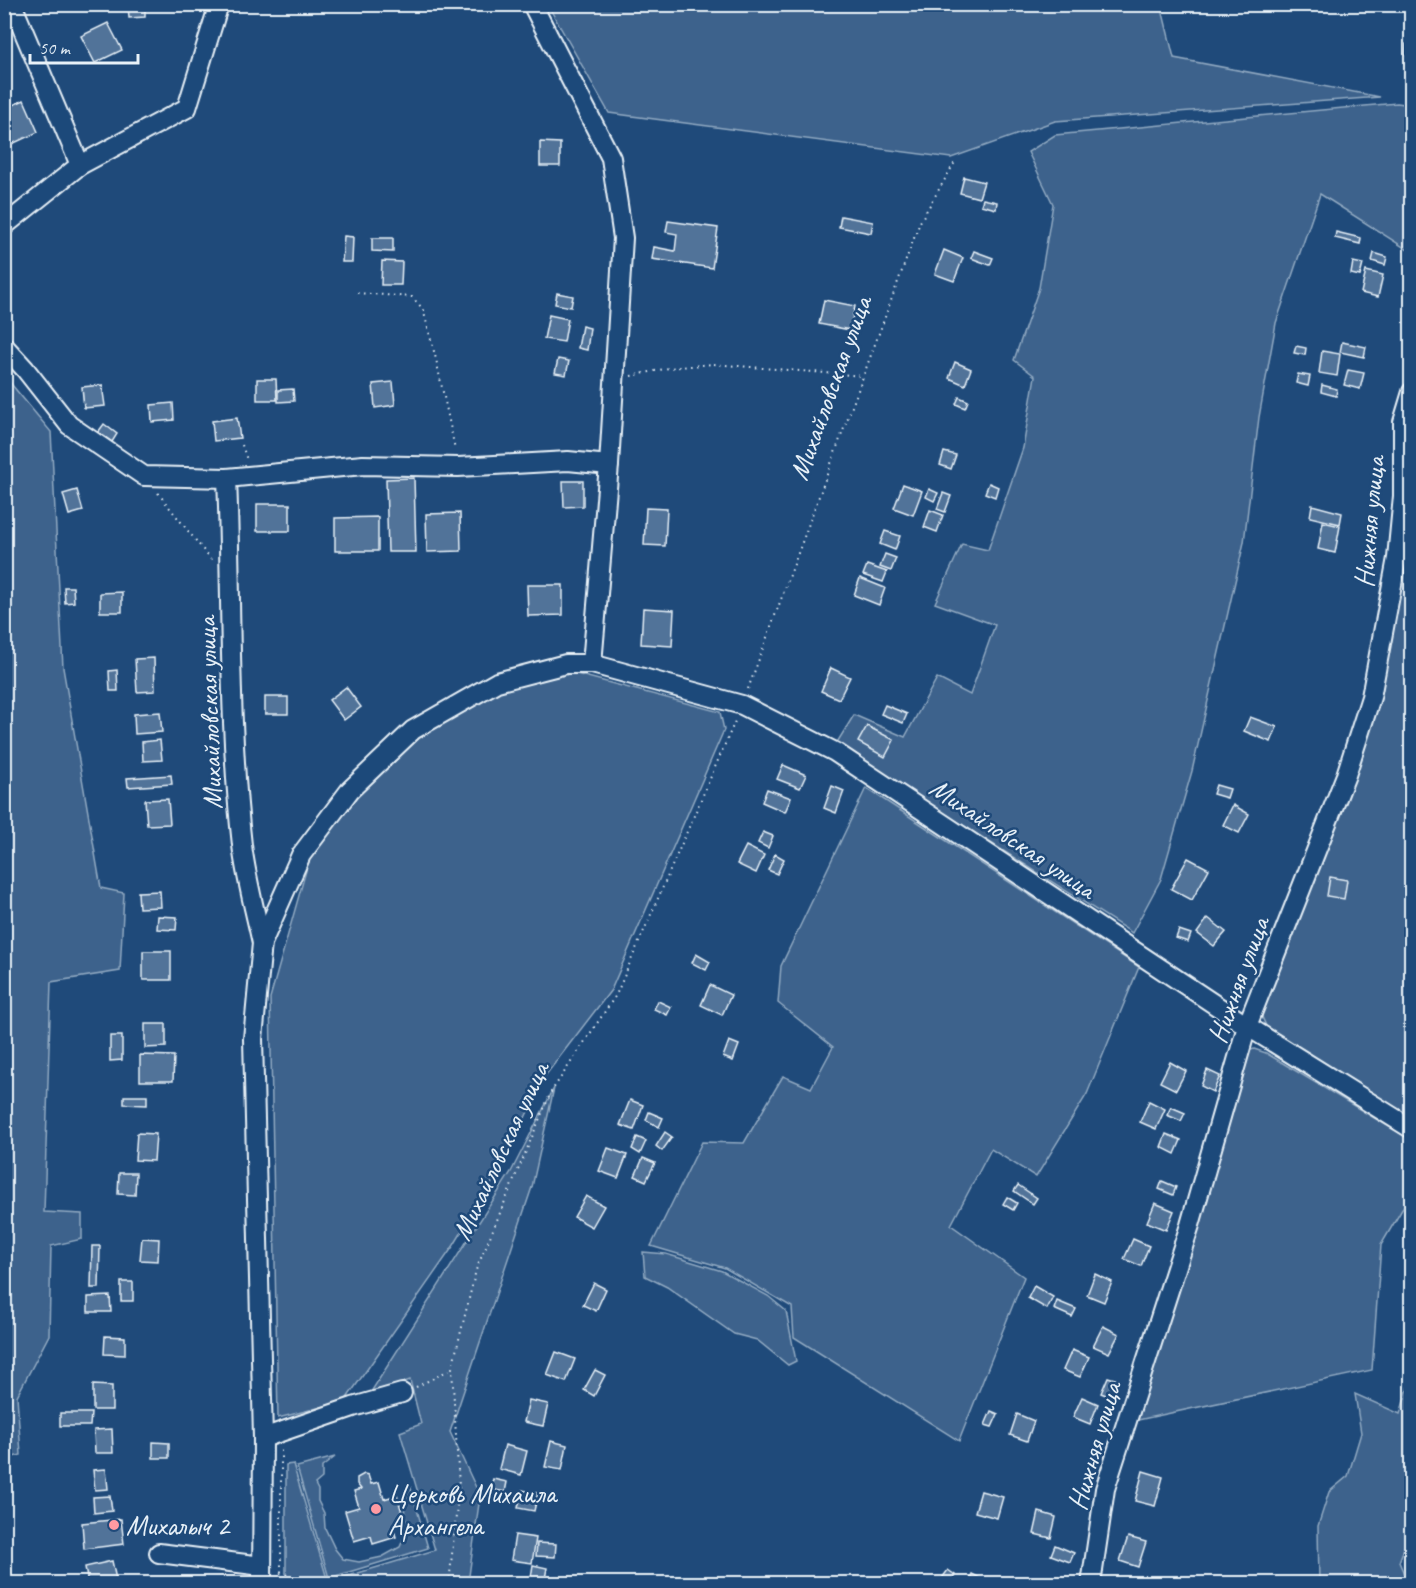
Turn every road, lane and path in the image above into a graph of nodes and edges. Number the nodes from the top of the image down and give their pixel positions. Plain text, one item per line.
1 (12, 4) edge
2 (219, 4) edge
3 (532, 4) edge
4 (955, 162) dead end
5 (80, 165) junction
6 (4, 226) edge
7 (357, 293) dead end
8 (4, 346) edge
9 (863, 376) junction
10 (614, 380) junction
11 (1412, 392) edge
12 (609, 465) junction
13 (458, 467) junction
14 (144, 477) junction
15 (226, 478) junction
16 (231, 584) junction
17 (592, 664) junction
18 (742, 705) junction
19 (262, 943) junction
20 (1247, 1026) junction
21 (1412, 1129) edge
22 (452, 1368) junction
23 (402, 1393) joint
24 (281, 1432) junction
25 (263, 1438) junction
26 (159, 1553) dead end
27 (281, 1573) junction
28 (262, 1575) edge
29 (281, 1584) edge
30 (315, 1584) edge
31 (449, 1584) edge
32 (1091, 1584) edge

1 - 5 street
2 - 5 street
3 - 10 street
4 - 9 path, Михайловская улица
5 - 6 street
7 - 13 path
8 - 14 street
9 - 10 path
9 - 18 path, Михайловская улица
10 - 12 street
11 - 20 street, Нижняя улица
12 - 13 street
12 - 17 street
13 - 15 street
14 - 15 street
14 - 16 path
15 - 16 street, Михайловская улица
16 - 19 street, Михайловская улица
17 - 18 street, Михайловская улица
17 - 19 street, Михайловская улица
18 - 20 street, Михайловская улица
18 - 22 path, Михайловская улица
19 - 25 street, Михайловская улица
20 - 21 street, Михайловская улица
20 - 32 street, Нижняя улица
22 - 23 path
22 - 31 path, Михайловская улица
23 - 24 street
24 - 25 street
24 - 27 path
25 - 28 street, Михайловская улица
26 - 28 street
27 - 28 path
27 - 29 path
27 - 30 path

